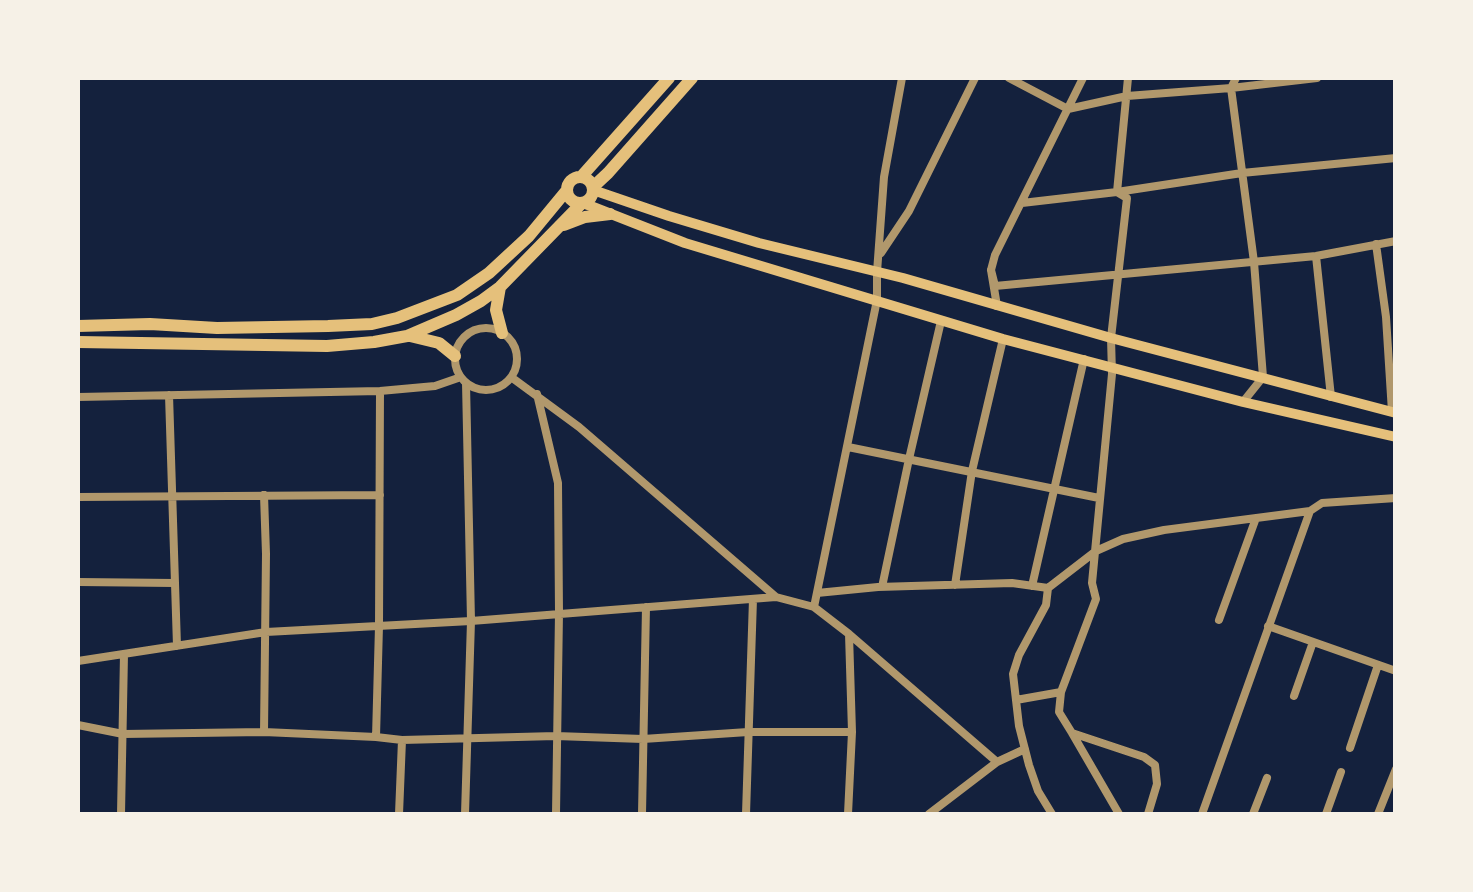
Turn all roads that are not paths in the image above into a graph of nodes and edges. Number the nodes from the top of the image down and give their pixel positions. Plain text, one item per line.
1 (669, 78) edge
2 (692, 78) edge
3 (902, 78) edge
4 (975, 78) edge
5 (1009, 78) edge
6 (1083, 78) edge
7 (1128, 78) edge
8 (1236, 78) edge
9 (1316, 78) edge
10 (1231, 88) junction
11 (1127, 96) junction
12 (1068, 109) junction
13 (1396, 158) edge
14 (1242, 173) junction
15 (581, 177) junction
16 (593, 188) junction
17 (566, 190) junction
18 (1117, 192) junction
19 (1022, 203) junction
20 (582, 204) junction
21 (610, 214) junction
22 (561, 226) junction
23 (1396, 241) edge
24 (1376, 244) junction
25 (878, 256) junction
26 (1316, 256) junction
27 (1254, 262) junction
28 (991, 270) junction
29 (877, 272) junction
30 (1118, 276) junction
31 (500, 287) junction
32 (877, 300) junction
33 (997, 306) junction
34 (1391, 316) edge
35 (941, 321) junction
36 (78, 326) edge
37 (502, 333) junction
38 (407, 336) junction
39 (1111, 338) junction
40 (1003, 339) junction
41 (78, 342) edge
42 (455, 356) junction
43 (1084, 358) junction
44 (1110, 366) junction
45 (511, 377) junction
46 (1263, 377) junction
47 (463, 380) junction
48 (380, 392) junction
49 (537, 394) junction
50 (169, 395) junction
51 (78, 397) edge
52 (1332, 397) junction
53 (1242, 402) junction
54 (1394, 412) edge
55 (1396, 437) edge
56 (848, 447) junction
57 (908, 459) junction
58 (972, 471) junction
59 (1055, 489) junction
60 (264, 494) junction
61 (380, 495) junction
62 (174, 496) junction
63 (78, 497) edge
64 (1099, 498) junction
65 (1396, 498) edge
66 (1310, 511) junction
67 (1256, 518) junction
68 (1096, 551) junction
69 (78, 582) edge
70 (174, 583) junction
71 (955, 585) junction
72 (1032, 586) junction
73 (882, 587) junction
74 (1048, 588) junction
75 (818, 593) junction
76 (776, 597) junction
77 (752, 599) junction
78 (646, 607) junction
79 (814, 607) junction
80 (559, 613) junction
81 (1219, 620) dead end
82 (471, 621) junction
83 (379, 626) junction
84 (1268, 626) junction
85 (266, 632) junction
86 (849, 634) junction
87 (1313, 642) junction
88 (177, 646) junction
89 (124, 654) junction
90 (78, 661) edge
91 (1378, 665) junction
92 (1396, 671) edge
93 (1062, 692) junction
94 (1294, 696) dead end
95 (1016, 700) junction
96 (78, 724) edge
97 (264, 732) junction
98 (748, 732) junction
99 (852, 732) junction
100 (123, 734) junction
101 (1072, 734) junction
102 (556, 736) junction
103 (376, 737) junction
104 (468, 738) junction
105 (402, 740) junction
106 (643, 740) junction
107 (1350, 748) dead end
108 (1024, 749) junction
109 (997, 762) junction
110 (1396, 769) edge
111 (1341, 772) dead end
112 (1267, 778) dead end
113 (121, 814) edge
114 (399, 814) edge
115 (465, 814) edge
116 (556, 814) edge
117 (642, 814) edge
118 (746, 814) edge
119 (848, 814) edge
120 (929, 814) edge
121 (1052, 814) edge
122 (1119, 814) edge
123 (1148, 814) edge
124 (1202, 814) edge
125 (1253, 814) edge
126 (1326, 814) edge
127 (1378, 814) edge

1 - 15 highway
2 - 16 highway
3 - 25 street
4 - 25 street
5 - 12 street
6 - 12 street
7 - 11 street
8 - 10 street
9 - 10 street
10 - 11 street
10 - 14 street
11 - 12 street
11 - 18 street
12 - 19 street
13 - 14 street
14 - 18 street
14 - 27 street
15 - 16 highway
15 - 17 highway
16 - 20 highway
16 - 29 main road
17 - 20 highway
17 - 36 highway
18 - 19 street
18 - 30 street
19 - 28 street
20 - 21 main road
20 - 22 highway
21 - 22 highway
21 - 32 main road
22 - 31 highway
23 - 24 street
24 - 26 street
24 - 34 street
25 - 29 street
26 - 27 street
26 - 52 street
27 - 30 street
27 - 46 street
28 - 30 street
28 - 33 street
29 - 32 street
29 - 33 main road
30 - 39 street
31 - 37 highway
31 - 38 highway
32 - 35 main road
32 - 56 street
33 - 39 main road
34 - 54 street
35 - 40 main road
35 - 57 street
37 - 42 street
37 - 45 street
38 - 41 highway
38 - 42 highway
39 - 44 street
39 - 46 main road
40 - 43 main road
40 - 58 street
42 - 47 street
43 - 44 main road
43 - 59 street
44 - 53 main road
44 - 64 street
45 - 47 street
45 - 49 street
46 - 52 main road
46 - 53 street
47 - 48 street
47 - 82 street
48 - 50 street
48 - 61 street
49 - 76 street
49 - 80 street
50 - 51 street
50 - 62 street
52 - 54 main road
53 - 55 main road
56 - 57 street
56 - 75 street
57 - 58 street
57 - 73 street
58 - 59 street
58 - 71 street
59 - 64 street
59 - 72 street
60 - 61 street
60 - 62 street
60 - 85 street
61 - 83 street
62 - 63 street
62 - 70 street
64 - 68 street
65 - 66 street
66 - 67 street
66 - 84 street
67 - 68 street
67 - 81 street
68 - 74 street
68 - 93 street
69 - 70 street
70 - 88 street
71 - 72 street
71 - 73 street
72 - 74 street
73 - 75 street
74 - 95 street
75 - 79 street
76 - 77 street
76 - 79 street
77 - 78 street
77 - 98 street
78 - 80 street
78 - 106 street
79 - 86 street
80 - 82 street
80 - 102 street
82 - 83 street
82 - 104 street
83 - 85 street
83 - 103 street
84 - 87 street
84 - 124 street
85 - 88 street
85 - 97 street
86 - 99 street
86 - 109 street
87 - 91 street
87 - 94 street
88 - 89 street
89 - 90 street
89 - 100 street
91 - 92 street
91 - 107 street
93 - 95 street
93 - 101 street
95 - 108 street
96 - 100 street
97 - 100 street
97 - 103 street
98 - 99 street
98 - 106 street
98 - 118 street
99 - 119 street
100 - 113 street
101 - 122 street
101 - 123 street
102 - 104 street
102 - 106 street
102 - 116 street
103 - 105 street
104 - 105 street
104 - 115 street
105 - 114 street
106 - 117 street
108 - 109 street
108 - 121 street
109 - 120 street
110 - 127 street
111 - 126 street
112 - 125 street

